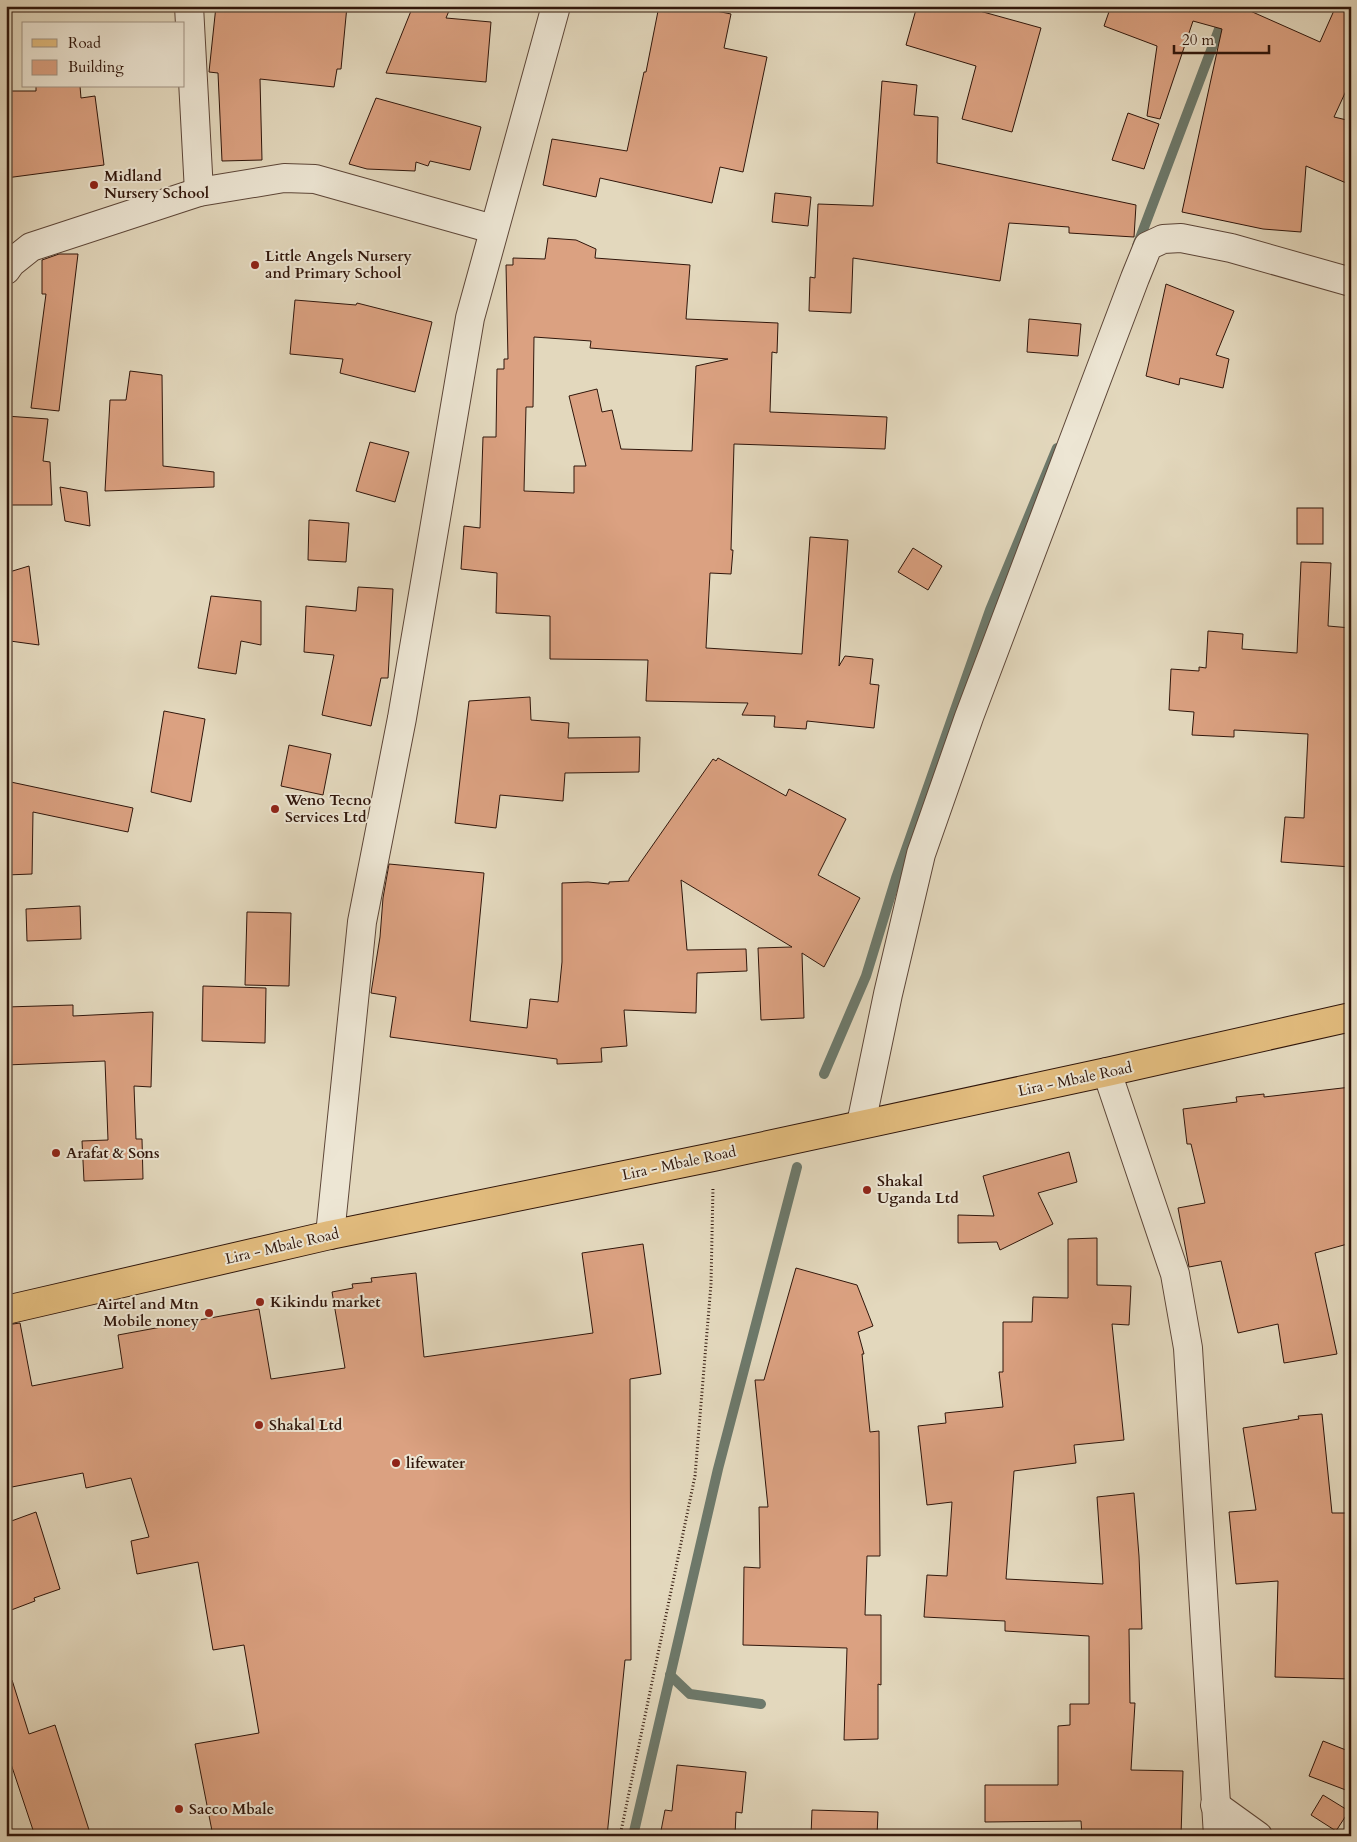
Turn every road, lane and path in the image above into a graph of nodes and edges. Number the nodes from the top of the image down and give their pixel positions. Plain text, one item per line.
1 (189, 6) edge
2 (556, 6) edge
3 (199, 192) junction
4 (493, 229) junction
5 (6, 270) edge
6 (1351, 282) edge
7 (1351, 1017) edge
8 (1107, 1072) junction
9 (861, 1124) junction
10 (713, 1157) junction
11 (330, 1234) junction
12 (6, 1310) edge
13 (1216, 1806) junction
14 (620, 1836) edge
15 (1218, 1836) edge
16 (1258, 1836) edge

1 - 3 street
2 - 4 street
3 - 4 street
3 - 5 street
4 - 11 street
6 - 9 street
7 - 8 main road, Lira - Mbale Road
8 - 9 main road, Lira - Mbale Road
8 - 13 street
9 - 10 main road, Lira - Mbale Road
10 - 11 main road, Lira - Mbale Road
10 - 14 path
11 - 12 main road, Lira - Mbale Road
13 - 15 street
13 - 16 street

